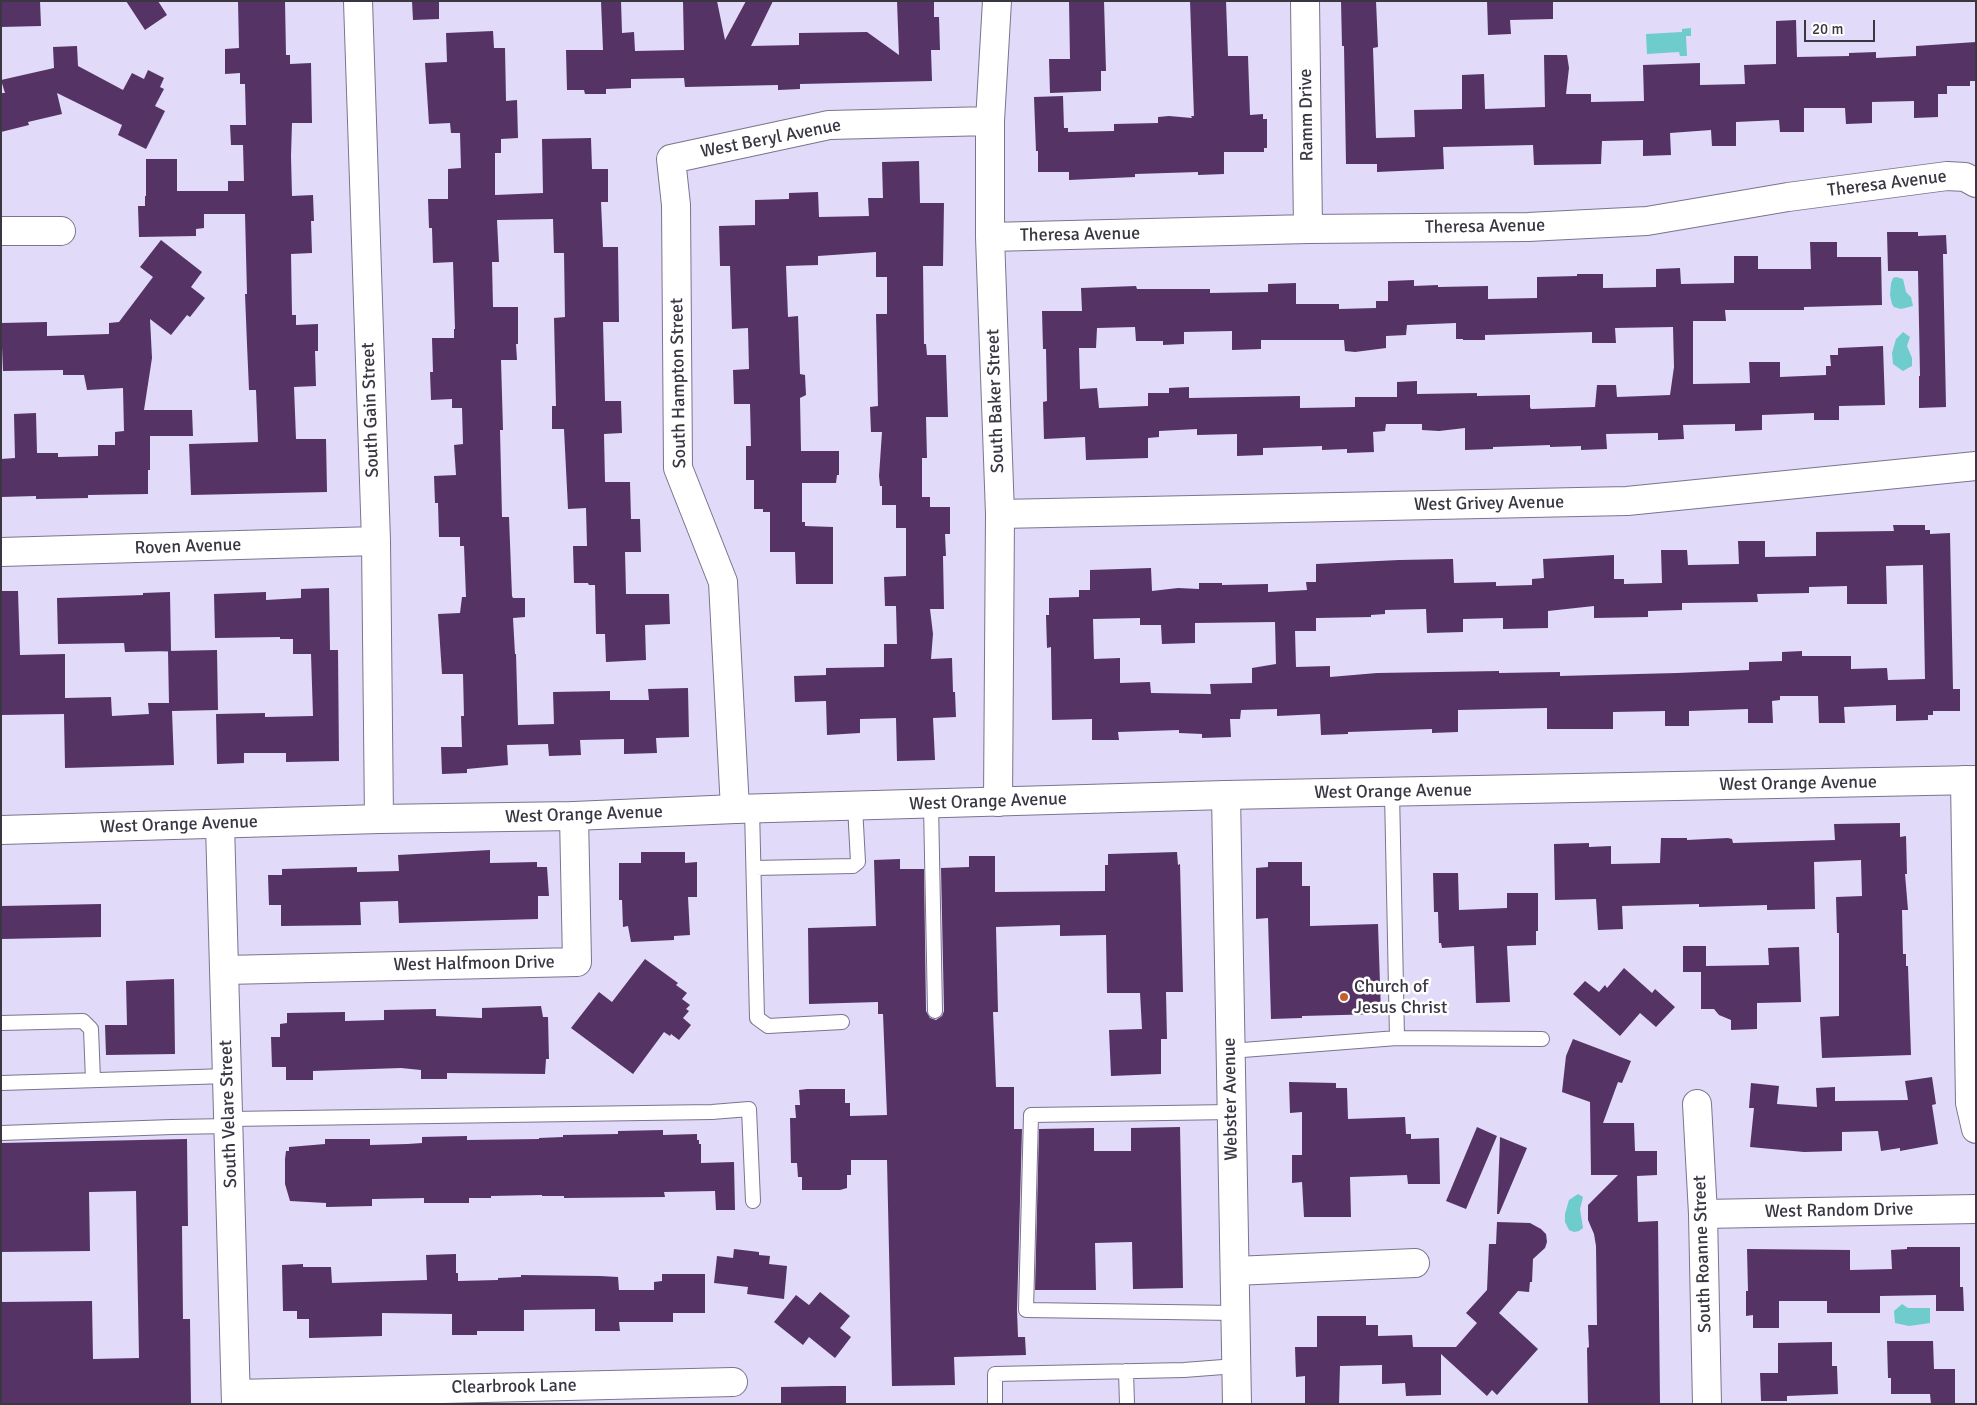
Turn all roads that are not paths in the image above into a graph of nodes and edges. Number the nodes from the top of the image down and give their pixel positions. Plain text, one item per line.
1 (358, 1) edge
2 (997, 1) edge
3 (1305, 1) edge
4 (990, 121) junction
5 (672, 159) joint
6 (1976, 182) edge
7 (1308, 229) junction
8 (61, 230) dead end
9 (1, 231) edge
10 (990, 237) junction
11 (1976, 466) edge
12 (1000, 514) junction
13 (376, 541) junction
14 (1, 552) edge
15 (1970, 780) edge
16 (1392, 792) junction
17 (1226, 795) junction
18 (998, 802) junction
19 (931, 804) junction
20 (855, 806) junction
21 (744, 809) junction
22 (574, 816) junction
23 (379, 820) junction
24 (220, 824) junction
25 (1, 830) edge
26 (754, 868) junction
27 (225, 970) junction
28 (935, 1011) dead end
29 (842, 1022) dead end
30 (1, 1023) edge
31 (1398, 1038) junction
32 (1542, 1039) dead end
33 (1230, 1051) junction
34 (228, 1076) junction
35 (94, 1080) junction
36 (1, 1083) edge
37 (1973, 1103) edge
38 (1697, 1104) dead end
39 (1232, 1112) junction
40 (229, 1123) junction
41 (1976, 1129) edge
42 (1, 1133) edge
43 (753, 1202) dead end
44 (1976, 1209) edge
45 (1703, 1214) junction
46 (1414, 1263) dead end
47 (1235, 1271) junction
48 (1235, 1313) junction
49 (1236, 1366) junction
50 (1126, 1371) junction
51 (733, 1382) dead end
52 (236, 1399) edge
53 (995, 1404) edge
54 (1127, 1404) edge
55 (1236, 1404) edge
56 (1707, 1404) edge

1 - 13 street, South Gain Street
2 - 4 street, South Baker Street
3 - 7 street, Ramm Drive
4 - 5 street, West Beryl Avenue
4 - 10 street, South Baker Street
5 - 21 street, South Hampton Street
6 - 7 street, Theresa Avenue
7 - 10 street, Theresa Avenue
8 - 9 street
10 - 12 street, South Baker Street
11 - 12 street, West Grivey Avenue
12 - 18 street, South Baker Street
13 - 14 street, Roven Avenue
13 - 23 street, South Gain Street
15 - 16 street, West Orange Avenue
15 - 37 street
16 - 17 street, West Orange Avenue
16 - 31 lane
17 - 18 street, West Orange Avenue
17 - 33 street, Webster Avenue
18 - 19 street, West Orange Avenue
19 - 20 street, West Orange Avenue
19 - 28 lane
20 - 21 street, West Orange Avenue
20 - 26 lane
21 - 22 street, West Orange Avenue
21 - 26 lane
22 - 23 street, West Orange Avenue
22 - 27 street, West Halfmoon Drive
23 - 24 street, West Orange Avenue
24 - 25 street, West Orange Avenue
24 - 27 street, South Velare Street
26 - 29 lane
27 - 34 street, South Velare Street
30 - 35 lane
31 - 32 lane
31 - 33 lane
33 - 39 street, Webster Avenue
34 - 35 lane
34 - 40 street, South Velare Street
35 - 36 lane
37 - 41 street
38 - 45 street, South Roanne Street
39 - 47 street, Webster Avenue
39 - 48 lane
40 - 42 lane
40 - 43 lane
40 - 52 street, South Velare Street
44 - 45 street, West Random Drive
45 - 56 street, South Roanne Street
46 - 47 street
47 - 48 street, Webster Avenue
48 - 49 street, Webster Avenue
49 - 50 lane
49 - 55 street, Webster Avenue
50 - 53 lane
50 - 54 lane
51 - 52 street, Clearbrook Lane

